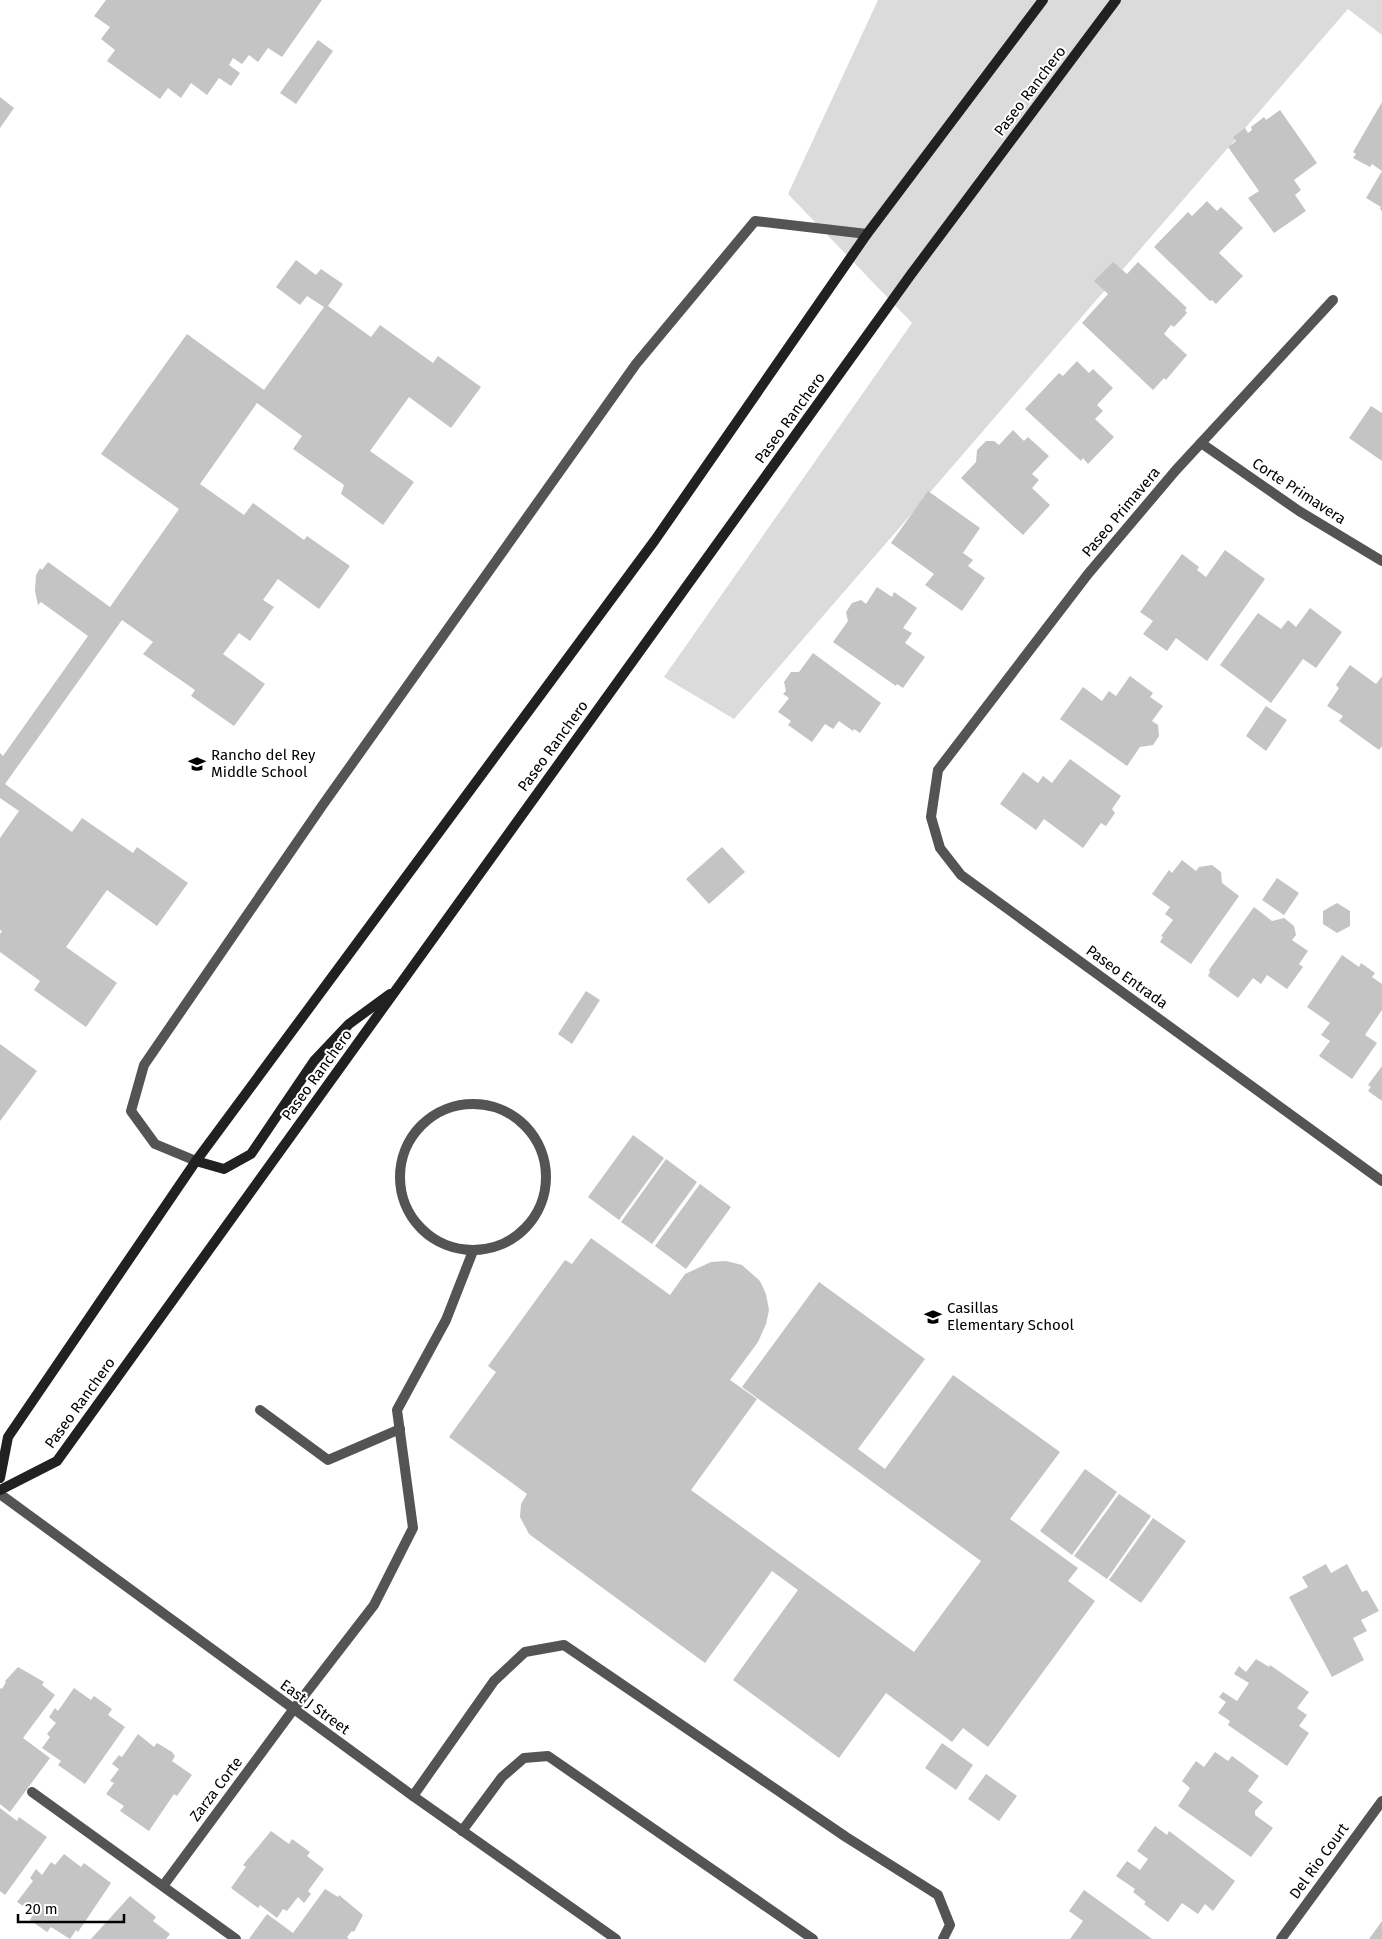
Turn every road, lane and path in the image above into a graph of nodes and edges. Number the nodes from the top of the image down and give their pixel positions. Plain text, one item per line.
1 (1043, 0) edge
2 (1116, 0) edge
3 (867, 234) junction
4 (1333, 300) dead end
5 (1201, 443) junction
6 (1382, 561) edge
7 (948, 758) joint
8 (397, 989) junction
9 (196, 1162) junction
10 (1382, 1180) edge
11 (473, 1251) junction
12 (260, 1410) dead end
13 (400, 1429) junction
14 (0, 1478) edge
15 (0, 1492) edge
16 (294, 1710) junction
17 (32, 1792) dead end
18 (413, 1796) junction
19 (1382, 1802) edge
20 (462, 1831) junction
21 (163, 1886) junction
22 (615, 1938) edge
23 (236, 1939) edge
24 (813, 1939) edge
25 (943, 1939) edge
26 (1281, 1939) edge

1 - 3 main road
2 - 8 main road, Paseo Ranchero
3 - 9 main road
3 - 9 street
4 - 5 street, Paseo Primavera
5 - 6 street, Corte Primavera
5 - 7 street, Paseo Primavera
7 - 10 street, Paseo Entrada
8 - 9 main road
8 - 15 main road, Paseo Ranchero
9 - 14 main road
11 - 11 street
11 - 13 street, Zarza Corte
12 - 13 street
13 - 16 street, Zarza Corte
15 - 16 street, East J Street
16 - 18 street, East J Street
16 - 21 street, Zarza Corte
17 - 21 street
18 - 20 street, East J Street
18 - 25 street
19 - 26 street, Del Rio Court
20 - 22 street, East J Street
20 - 24 street
21 - 23 street

